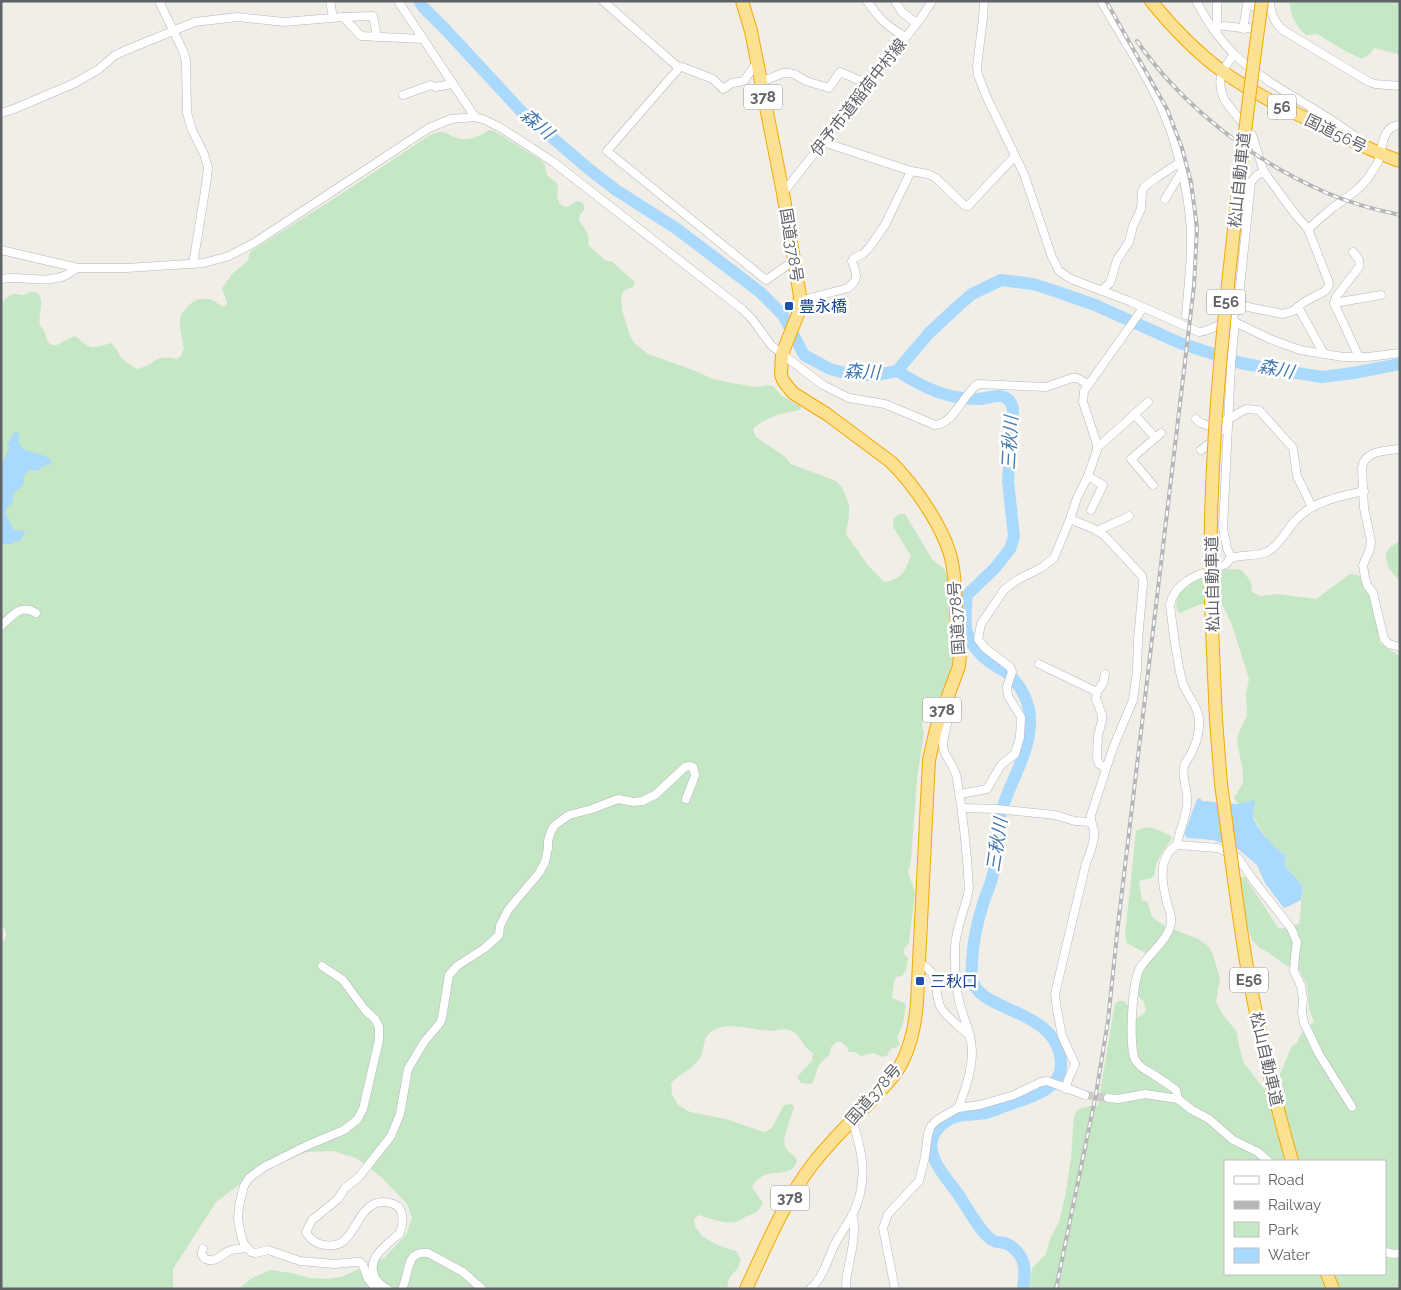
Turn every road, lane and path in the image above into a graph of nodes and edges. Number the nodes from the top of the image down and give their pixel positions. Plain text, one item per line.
1 (159, 1) edge
2 (330, 1) edge
3 (398, 1) edge
4 (603, 1) edge
5 (742, 1) edge
6 (867, 1) edge
7 (895, 1) edge
8 (932, 1) edge
9 (984, 1) edge
10 (1101, 1) edge
11 (1151, 1) edge
12 (1157, 1) edge
13 (1196, 1) edge
14 (1217, 1) edge
15 (1267, 4) edge
16 (333, 17) junction
17 (343, 17) junction
18 (916, 23) junction
19 (174, 30) junction
20 (1217, 30) junction
21 (1178, 32) junction
22 (905, 37) junction
23 (377, 38) junction
24 (423, 39) junction
25 (1234, 54) junction
26 (757, 62) junction
27 (679, 68) junction
28 (1222, 71) junction
29 (761, 82) junction
30 (452, 84) junction
31 (868, 84) junction
32 (1400, 86) edge
33 (403, 95) dead end
34 (1, 113) edge
35 (475, 117) junction
36 (1400, 125) edge
37 (823, 142) junction
38 (1374, 151) junction
39 (1015, 156) junction
40 (1400, 162) edge
41 (1180, 167) junction
42 (911, 171) junction
43 (1264, 172) junction
44 (783, 193) junction
45 (1164, 199) dead end
46 (1308, 229) junction
47 (1, 250) edge
48 (1353, 252) dead end
49 (795, 260) junction
50 (193, 264) junction
51 (78, 268) junction
52 (1, 279) edge
53 (1104, 291) junction
54 (1381, 295) dead end
55 (799, 300) junction
56 (1334, 303) junction
57 (1242, 305) junction
58 (1298, 307) junction
59 (1141, 310) junction
60 (1186, 315) dead end
61 (1233, 319) junction
62 (784, 349) junction
63 (1400, 353) edge
64 (1324, 354) junction
65 (1360, 357) junction
66 (1088, 384) junction
67 (1148, 402) dead end
68 (1134, 414) junction
69 (1196, 419) dead end
70 (1229, 420) junction
71 (1097, 448) junction
72 (1400, 449) edge
73 (1201, 450) dead end
74 (1088, 476) junction
75 (1153, 485) dead end
76 (1364, 491) junction
77 (1312, 507) junction
78 (1091, 510) dead end
79 (1129, 516) dead end
80 (1070, 519) junction
81 (1097, 531) junction
82 (1231, 558) junction
83 (36, 613) dead end
84 (1, 626) edge
85 (1400, 647) edge
86 (1039, 664) dead end
87 (1105, 674) dead end
88 (1098, 692) junction
89 (941, 714) junction
90 (1106, 768) junction
91 (960, 794) junction
92 (686, 799) dead end
93 (962, 808) junction
94 (1090, 822) junction
95 (1178, 845) junction
96 (920, 964) junction
97 (322, 966) dead end
98 (970, 1036) junction
99 (1066, 1089) junction
100 (1085, 1095) tunnel mouth
101 (1108, 1098) tunnel mouth
102 (1178, 1099) junction
103 (1352, 1107) dead end
104 (958, 1108) junction
105 (852, 1120) junction
106 (1267, 1160) edge
107 (1292, 1160) edge
108 (852, 1215) junction
109 (203, 1248) dead end
110 (247, 1248) junction
111 (1386, 1252) edge
112 (1400, 1253) edge
113 (1327, 1275) edge
114 (377, 1289) edge
115 (388, 1289) edge
116 (402, 1289) edge
117 (482, 1289) edge
118 (746, 1289) edge
119 (810, 1289) edge
120 (847, 1289) edge
121 (895, 1289) edge
122 (1333, 1289) edge

1 - 19 street
2 - 16 street
3 - 24 street
4 - 27 street
5 - 26 highway, 国道378号 / 378
6 - 22 street
7 - 18 street
8 - 18 street, 伊予市道稲荷中村線
9 - 39 street
10 - 41 street
11 - 21 highway, 国道56号 / 56
12 - 21 highway, 国道56号 / 56
13 - 20 street
14 - 20 street
15 - 20 street
15 - 32 street
15 - 107 highway, 松山自動車道 / E56, bridge
16 - 17 street
16 - 19 street
17 - 23 street
17 - 23 street
18 - 22 street, 伊予市道稲荷中村線
19 - 34 street
19 - 50 street
20 - 25 street
21 - 28 highway, 国道56号 / 56
22 - 31 street, 伊予市道稲荷中村線
23 - 24 street
24 - 30 street
25 - 28 street
25 - 38 street
26 - 27 street
26 - 29 highway, 国道378号 / 378
27 - 49 street
28 - 38 highway, 国道56号 / 56
28 - 43 street
29 - 31 street
29 - 44 highway, 国道378号 / 378
30 - 33 street
30 - 35 street
31 - 37 street, 伊予市道稲荷中村線
35 - 50 street
35 - 62 street
36 - 38 street
37 - 42 street
37 - 44 street, 伊予市道稲荷中村線
38 - 40 highway, 国道56号 / 56
38 - 46 street
39 - 42 street
39 - 53 street
41 - 45 street
41 - 53 street
41 - 60 street
42 - 55 street
43 - 46 street
43 - 57 street
44 - 49 highway, 国道378号 / 378
46 - 58 street
47 - 51 street
48 - 56 street
49 - 55 highway, 国道378号 / 378
50 - 51 street
51 - 52 street
53 - 59 street
54 - 56 street
55 - 62 highway, 国道378号 / 378
56 - 65 street
57 - 58 street
57 - 61 street
58 - 64 street
59 - 61 street
59 - 66 street
61 - 64 street
61 - 70 street
62 - 66 street
62 - 89 highway, 国道378号 / 378
63 - 65 street
64 - 65 street
66 - 71 street
67 - 68 street
68 - 71 street
68 - 75 street
69 - 70 street
70 - 73 street
70 - 77 street
70 - 82 street
71 - 74 street
72 - 76 street
74 - 78 street
74 - 80 street
76 - 77 street
76 - 85 street
77 - 82 street
79 - 81 street
80 - 81 street
80 - 91 street
81 - 90 street
82 - 95 street
83 - 84 street
86 - 88 street
87 - 88 street
88 - 90 street
89 - 91 street
89 - 96 highway, 国道378号 / 378
90 - 94 street
91 - 93 street
92 - 115 street
93 - 94 street
93 - 98 street
94 - 99 street
95 - 102 street
95 - 103 street
96 - 98 street
96 - 105 highway, 国道378号 / 378
97 - 110 street
98 - 104 street
99 - 100 street
99 - 104 street
101 - 102 street
102 - 106 street
104 - 121 street
105 - 108 street
105 - 118 highway, 国道378号 / 378
108 - 119 street
108 - 120 street
109 - 110 street
110 - 114 street
111 - 112 street
113 - 122 highway
116 - 117 street

